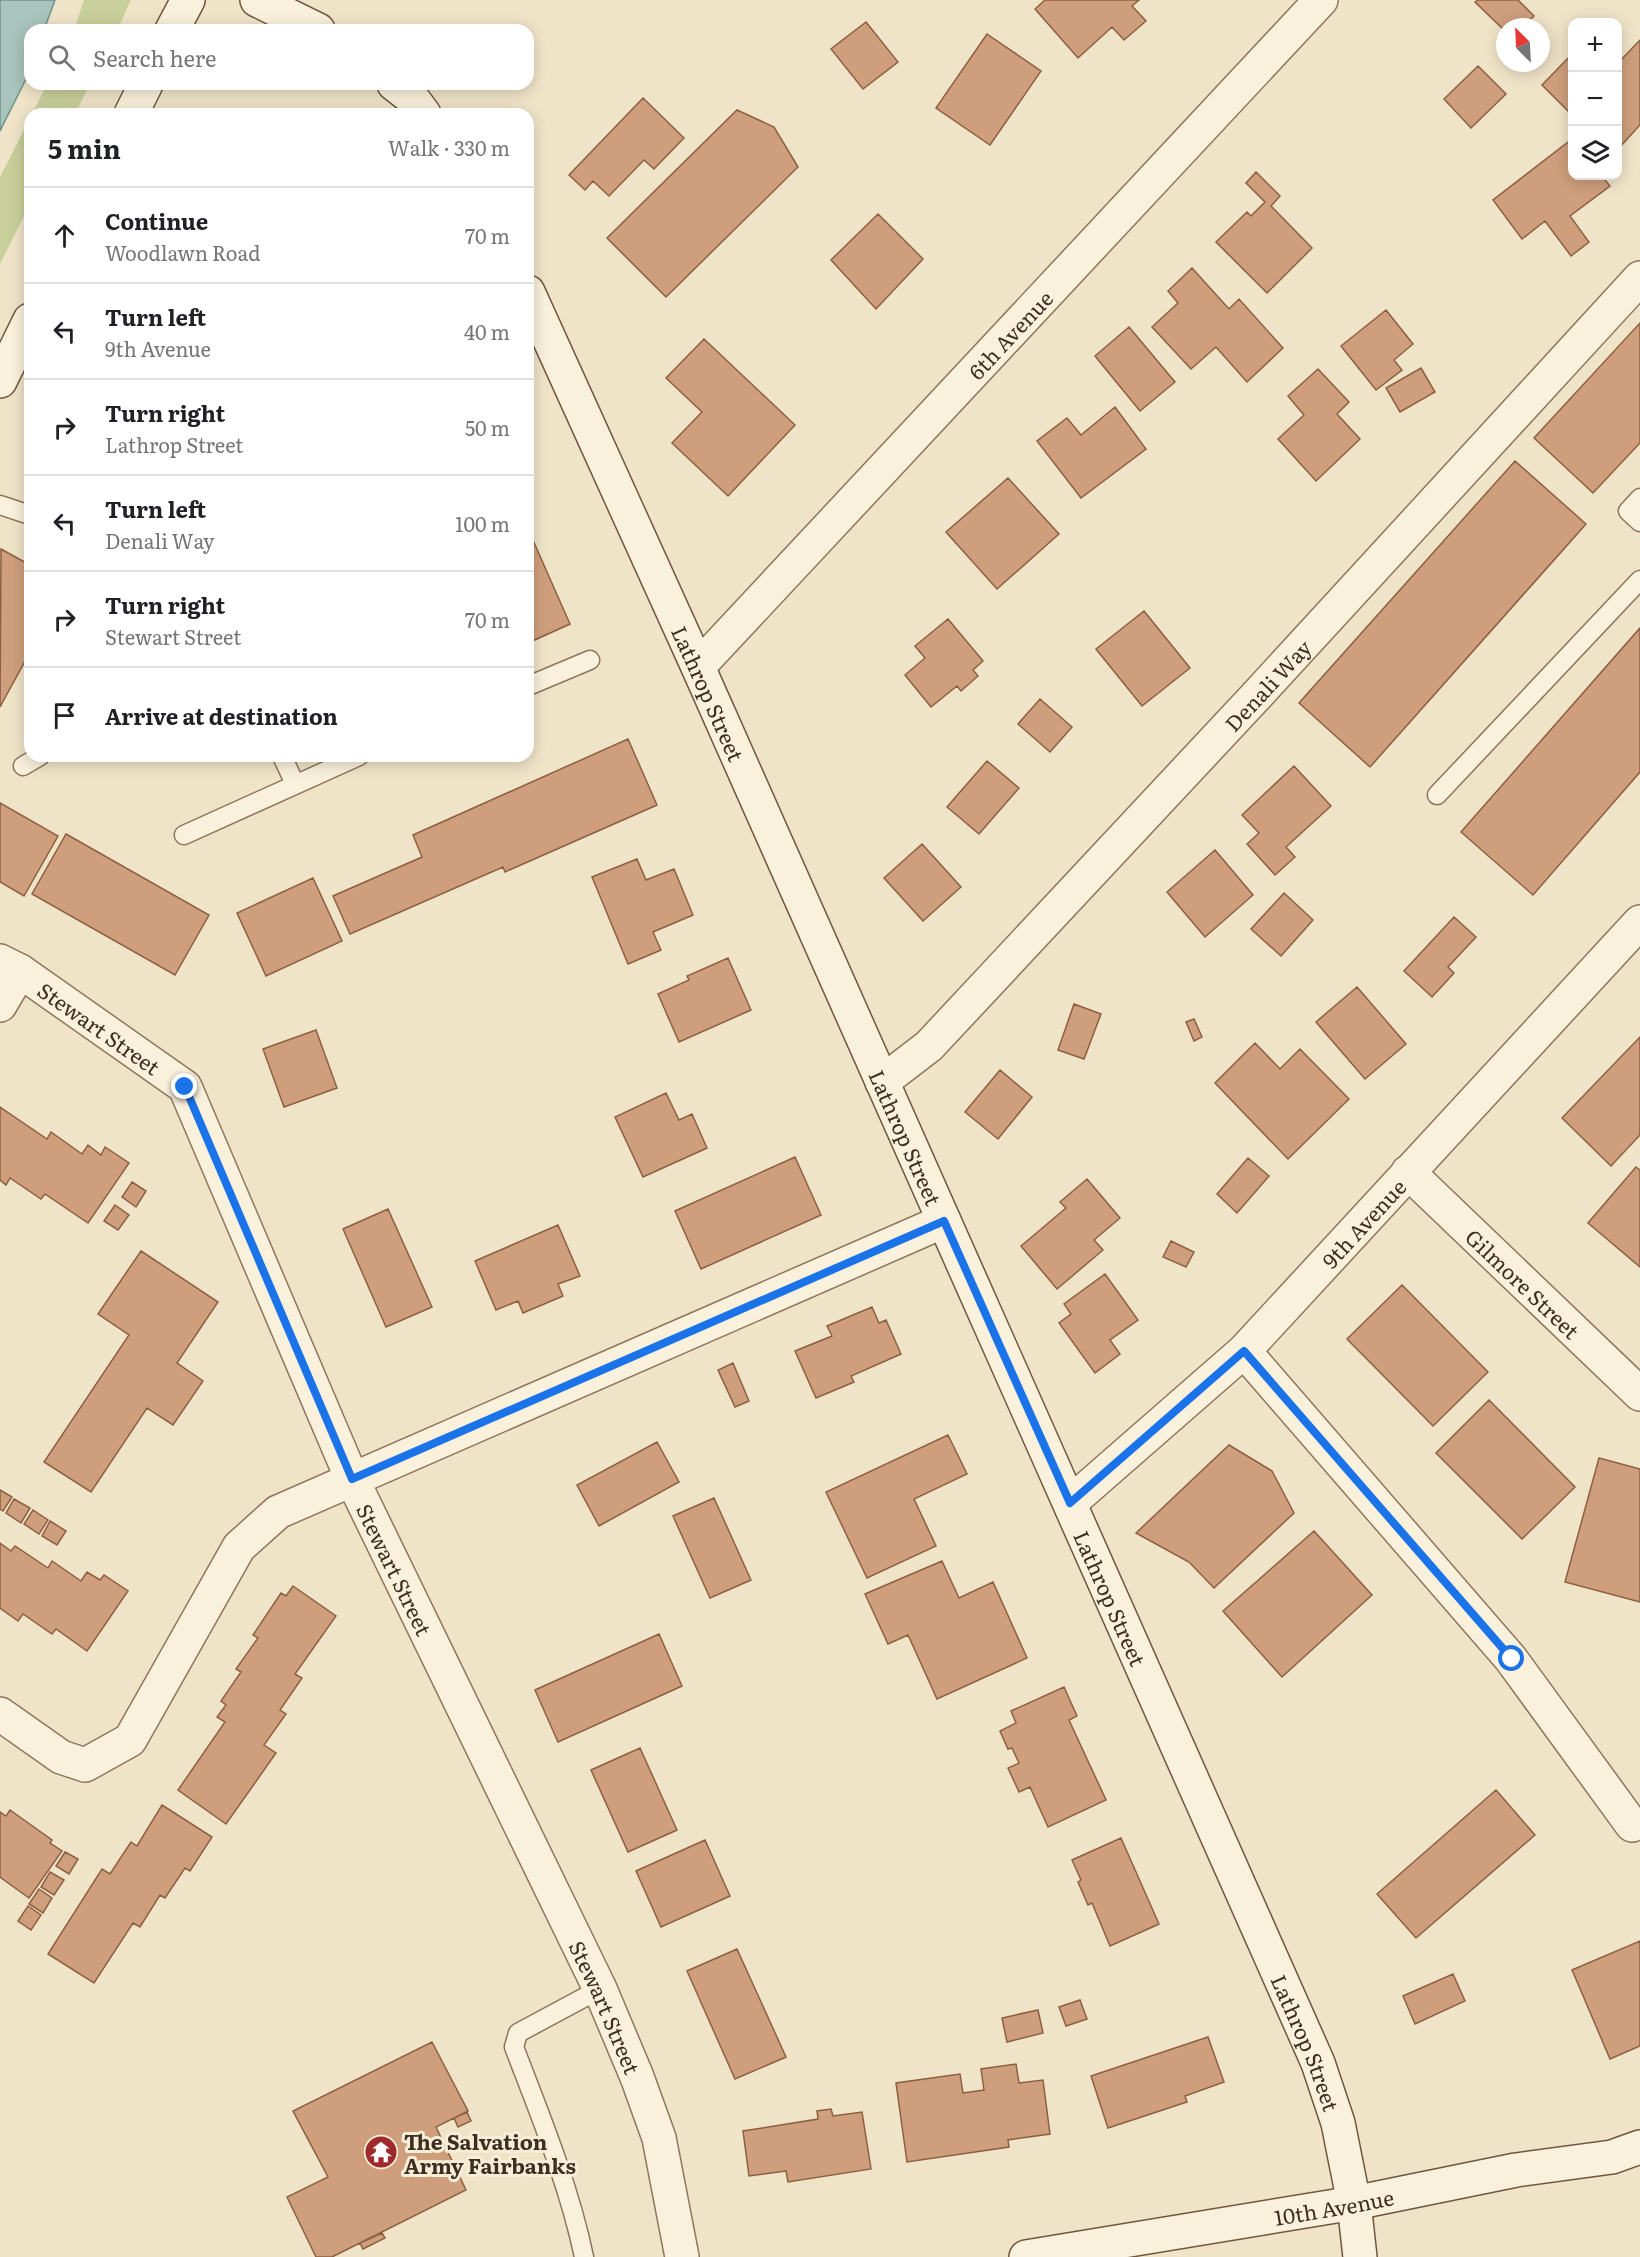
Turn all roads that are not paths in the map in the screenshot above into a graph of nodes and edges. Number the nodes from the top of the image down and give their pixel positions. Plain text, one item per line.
1 (188, 0) edge
2 (257, 0) edge
3 (1321, 0) edge
4 (175, 24) edge
5 (308, 24) edge
6 (143, 90) edge
7 (402, 90) edge
8 (134, 108) edge
9 (420, 108) edge
10 (1640, 279) edge
11 (534, 305) edge
12 (24, 332) edge
13 (0, 381) edge
14 (1640, 498) edge
15 (0, 505) edge
16 (24, 513) edge
17 (1640, 522) edge
18 (1640, 580) edge
19 (590, 660) dead end
20 (698, 667) junction
21 (534, 683) edge
22 (30, 762) edge
23 (285, 762) edge
24 (344, 762) edge
25 (23, 766) dead end
26 (295, 784) junction
27 (1437, 795) dead end
28 (184, 835) dead end
29 (1640, 922) edge
30 (10, 966) edge
31 (0, 1005) edge
32 (882, 1082) junction
33 (1408, 1172) junction
34 (944, 1221) junction
35 (1244, 1351) junction
36 (1640, 1394) edge
37 (352, 1479) junction
38 (1070, 1503) junction
39 (0, 1714) edge
40 (1632, 1825) dead end
41 (600, 1989) junction
42 (1640, 2147) edge
43 (1354, 2203) junction
44 (584, 2257) edge
45 (682, 2257) edge
46 (1026, 2257) edge
47 (1360, 2257) edge

1 - 4 street
2 - 5 street
3 - 20 street, 6th Avenue
6 - 8 street
7 - 9 street
10 - 32 street, Denali Way
11 - 20 street, Lathrop Street
12 - 13 street
14 - 17 lane
15 - 16 lane
18 - 27 lane
19 - 21 lane
20 - 32 street, Lathrop Street
22 - 25 lane
23 - 26 lane
24 - 26 lane
26 - 28 lane
29 - 33 street, 9th Avenue
30 - 31 street
30 - 37 street, Stewart Street
32 - 34 street, Lathrop Street
33 - 35 street, 9th Avenue
33 - 36 street, Gilmore Street
34 - 37 street
34 - 38 street, Lathrop Street
35 - 38 street, 9th Avenue
35 - 40 street
37 - 39 street
37 - 41 street, Stewart Street
38 - 43 street, Lathrop Street
41 - 44 lane
41 - 45 street, Stewart Street
42 - 43 street, 10th Avenue
43 - 46 street, 10th Avenue
43 - 47 street, Lathrop Street

